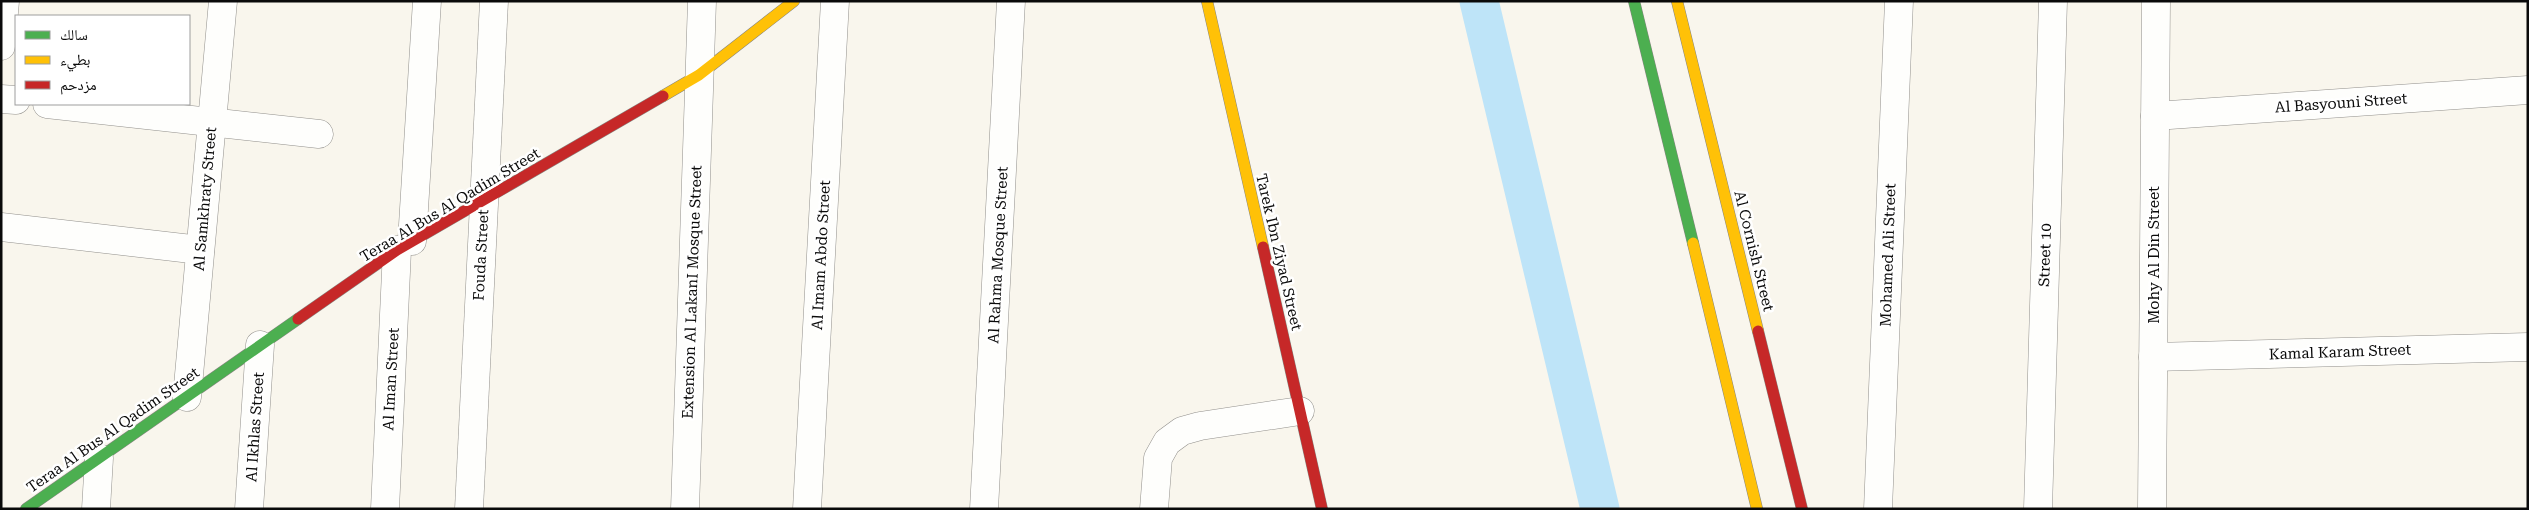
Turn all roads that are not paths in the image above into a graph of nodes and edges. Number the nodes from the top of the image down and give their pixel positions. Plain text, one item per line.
1 (5, 1) edge
2 (223, 1) edge
3 (427, 1) edge
4 (494, 1) edge
5 (702, 1) edge
6 (794, 1) edge
7 (835, 1) edge
8 (1011, 1) edge
9 (1207, 1) edge
10 (1634, 1) edge
11 (1676, 1) edge
12 (1899, 1) edge
13 (2053, 1) edge
14 (2156, 1) edge
15 (1, 46) edge
16 (699, 75) junction
17 (2528, 90) edge
18 (1, 99) edge
19 (15, 100) edge
20 (56, 105) edge
21 (2155, 116) junction
22 (212, 122) junction
23 (319, 134) dead end
24 (484, 202) junction
25 (1, 227) edge
26 (404, 246) junction
27 (200, 250) junction
28 (260, 345) junction
29 (2528, 347) edge
30 (2153, 357) junction
31 (187, 397) junction
32 (1300, 411) junction
33 (99, 458) junction
34 (26, 509) edge
35 (96, 509) edge
36 (249, 509) edge
37 (385, 509) edge
38 (469, 509) edge
39 (685, 509) edge
40 (807, 509) edge
41 (984, 509) edge
42 (1154, 509) edge
43 (1322, 509) edge
44 (1757, 509) edge
45 (1802, 509) edge
46 (1878, 509) edge
47 (2038, 509) edge
48 (2152, 509) edge

1 - 15 street
2 - 22 street, Al Samkhraty Street
3 - 26 street
4 - 24 street, Fouda Street
5 - 16 street, Extension Al LakanI Mosque Street
6 - 16 main road, Teraa Al Bus Al Qadim Street
7 - 40 street, Al Imam Abdo Street
8 - 41 street, Al Rahma Mosque Street
9 - 32 main road, Tarek Ibn Ziyad Street
10 - 44 main road
11 - 45 main road, Al Cornish Street
12 - 46 street, Mohamed Ali Street
13 - 47 street, Street 10
14 - 21 street, Mohy Al Din Street
16 - 24 main road, Teraa Al Bus Al Qadim Street
16 - 39 street, Extension Al LakanI Mosque Street
17 - 21 street, Al Basyouni Street
18 - 19 street
20 - 22 street
21 - 30 street, Mohy Al Din Street
22 - 23 street
22 - 27 street, Al Samkhraty Street
24 - 26 main road, Teraa Al Bus Al Qadim Street
24 - 38 street, Fouda Street
25 - 27 street
26 - 28 main road, Teraa Al Bus Al Qadim Street
26 - 37 street, Al Iman Street
27 - 31 street, Al Samkhraty Street
28 - 31 main road, Teraa Al Bus Al Qadim Street
28 - 36 street, Al Ikhlas Street
29 - 30 street, Kamal Karam Street
30 - 48 street, Mohy Al Din Street
31 - 33 main road, Teraa Al Bus Al Qadim Street
32 - 42 street
32 - 43 main road, Tarek Ibn Ziyad Street
33 - 34 main road, Teraa Al Bus Al Qadim Street
33 - 35 street

